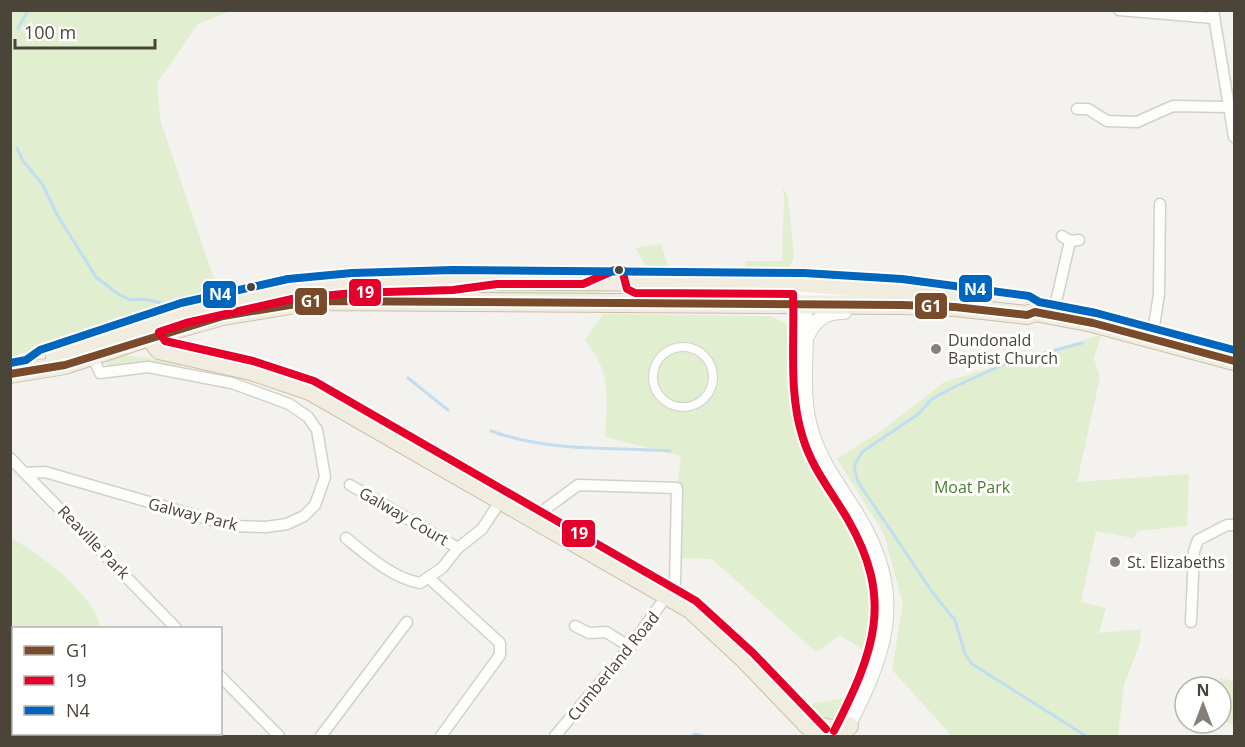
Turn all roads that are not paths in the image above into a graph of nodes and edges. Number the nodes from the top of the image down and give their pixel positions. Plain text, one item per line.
1 (1119, 10) edge
2 (1213, 14) edge
3 (1229, 106) junction
4 (1077, 109) dead end
5 (1234, 136) edge
6 (1160, 204) dead end
7 (1070, 239) dead end
8 (804, 294) junction
9 (894, 305) junction
10 (1035, 312) junction
11 (1053, 315) junction
12 (184, 327) junction
13 (147, 331) junction
14 (805, 339) junction
15 (1152, 339) junction
16 (124, 346) junction
17 (182, 354) junction
18 (93, 357) junction
19 (1234, 361) edge
20 (30, 370) junction
21 (10, 374) edge
22 (682, 408) joint
23 (10, 458) edge
24 (26, 472) junction
25 (350, 485) dead end
26 (501, 500) junction
27 (532, 519) junction
28 (1234, 525) edge
29 (346, 538) dead end
30 (458, 548) junction
31 (429, 578) junction
32 (669, 596) junction
33 (406, 622) dead end
34 (1191, 622) dead end
35 (575, 626) dead end
36 (175, 627) edge
37 (630, 647) junction
38 (222, 678) edge
39 (812, 730) edge
40 (846, 731) edge
41 (279, 736) edge
42 (321, 736) edge
43 (441, 736) edge
44 (555, 736) edge

1 - 2 street
2 - 3 street
3 - 4 street
3 - 5 street
6 - 15 street
7 - 11 street
8 - 9 highway
8 - 10 highway
8 - 12 highway
8 - 13 highway
8 - 14 street
9 - 10 highway
9 - 14 street
10 - 11 highway
11 - 15 highway
12 - 13 highway
12 - 17 highway
13 - 16 highway
13 - 17 highway
13 - 20 highway
14 - 40 street
15 - 19 highway
16 - 17 highway
16 - 18 highway
17 - 26 highway
18 - 20 highway
18 - 24 street, Galway Park
20 - 21 highway
22 - 22 street
23 - 24 street, Reaville Park
24 - 36 street, Reaville Park
25 - 30 street, Galway Court
26 - 27 highway
26 - 30 street
27 - 32 highway
27 - 32 street
28 - 34 street
29 - 31 street
30 - 31 street
31 - 43 street
32 - 37 street, Cumberland Road
32 - 39 highway
33 - 42 street
35 - 37 street
37 - 44 street, Cumberland Road
38 - 41 street
39 - 40 highway

